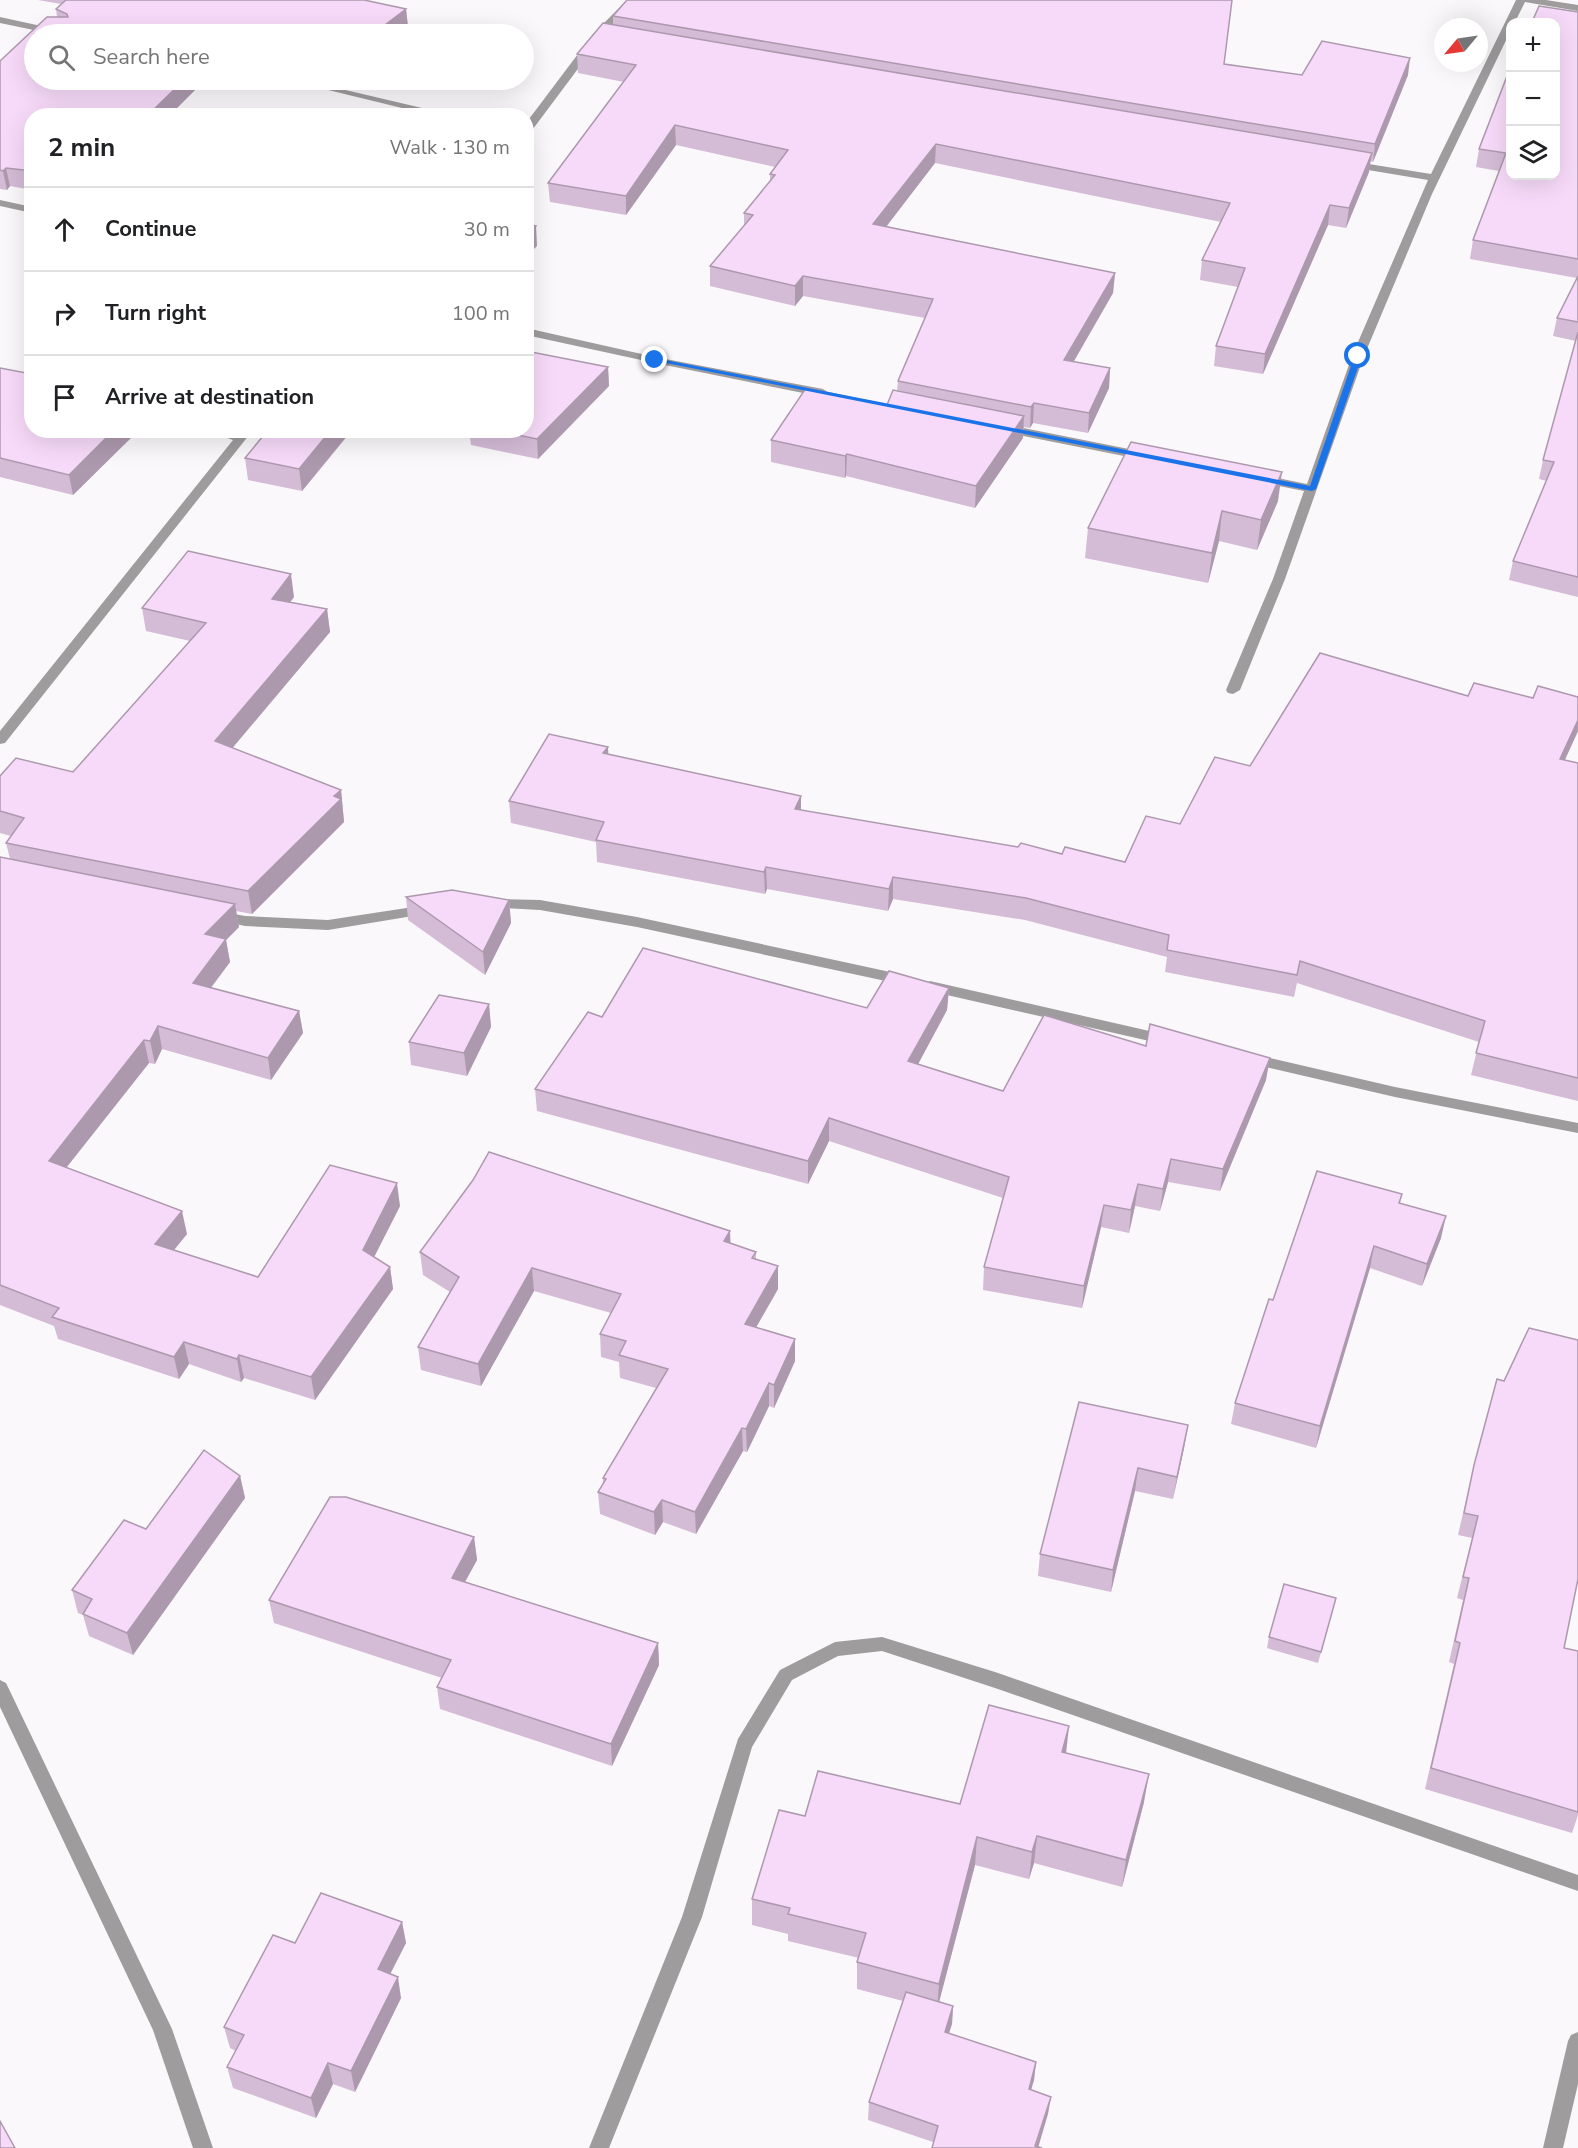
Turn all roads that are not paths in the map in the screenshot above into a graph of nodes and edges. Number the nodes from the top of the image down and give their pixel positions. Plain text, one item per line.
1 (633, 0) edge
2 (1521, 0) edge
3 (1528, 0) edge
4 (1578, 8) edge
5 (0, 20) edge
6 (24, 25) edge
7 (336, 90) edge
8 (416, 108) edge
9 (534, 121) edge
10 (1342, 163) edge
11 (1435, 178) junction
12 (0, 203) edge
13 (24, 208) edge
14 (534, 333) edge
15 (839, 396) edge
16 (989, 425) edge
17 (242, 438) edge
18 (1162, 459) edge
19 (1255, 477) edge
20 (1312, 489) junction
21 (1233, 690) dead end
22 (0, 740) edge
23 (474, 904) edge
24 (441, 908) edge
25 (201, 912) edge
26 (1178, 1042) edge
27 (1235, 1055) edge
28 (1578, 1128) edge
29 (0, 1689) edge
30 (1578, 1883) edge
31 (1578, 2041) edge
32 (203, 2148) edge
33 (599, 2148) edge
34 (1553, 2148) edge

1 - 9 street
2 - 11 street
3 - 4 street
5 - 6 street
7 - 8 street
10 - 11 street
11 - 20 street
12 - 13 street
14 - 15 street
16 - 18 street
17 - 22 street
19 - 20 street
20 - 21 street
23 - 26 street
24 - 25 street
27 - 28 street
29 - 32 street
30 - 33 street
31 - 34 street

